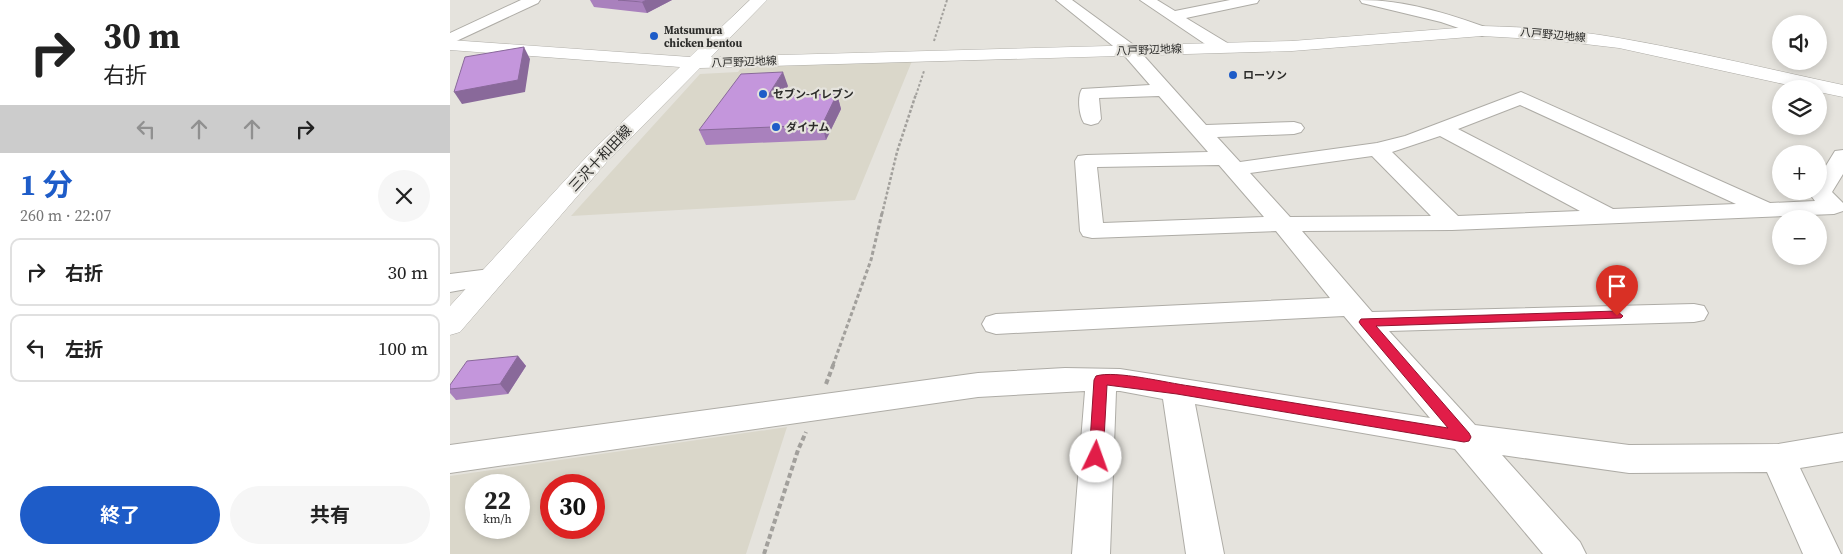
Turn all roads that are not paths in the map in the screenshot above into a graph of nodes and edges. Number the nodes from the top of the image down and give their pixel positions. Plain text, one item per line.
1 (533, 0) edge
2 (759, 0) edge
3 (1063, 0) edge
4 (1147, 0) edge
5 (1252, 0) edge
6 (1367, 0) edge
7 (1388, 2) edge
8 (1173, 16) junction
9 (1482, 32) junction
10 (450, 39) edge
11 (450, 45) edge
12 (1223, 48) junction
13 (1129, 50) junction
14 (694, 63) junction
15 (1163, 90) junction
16 (1843, 91) edge
17 (1091, 119) dead end
18 (1294, 128) dead end
19 (1442, 129) junction
20 (1200, 131) junction
21 (1377, 149) junction
22 (1843, 156) edge
23 (1230, 164) junction
24 (1766, 210) junction
25 (1610, 216) junction
26 (1452, 223) junction
27 (1283, 224) junction
28 (490, 277) junction
29 (450, 283) edge
30 (1358, 314) junction
31 (1694, 314) dead end
32 (996, 324) dead end
33 (450, 325) edge
34 (1101, 380) junction
35 (1177, 389) junction
36 (1464, 437) junction
37 (1843, 447) edge
38 (1778, 458) junction
39 (450, 459) edge
40 (1091, 554) edge
41 (1205, 554) edge
42 (1566, 554) edge
43 (1822, 554) edge

1 - 10 street
2 - 14 main road, 三沢十和田線
3 - 13 street
4 - 8 street
5 - 8 street
6 - 7 street
7 - 9 street
8 - 12 street
9 - 12 main road, 八戸野辺地線
9 - 16 main road, 八戸野辺地線
11 - 14 main road, 八戸野辺地線
12 - 13 main road, 八戸野辺地線
13 - 14 main road, 八戸野辺地線
13 - 15 street
14 - 28 main road, 三沢十和田線
15 - 17 street
15 - 20 street
18 - 20 street
19 - 21 street
19 - 24 street
19 - 25 street
20 - 23 street
21 - 23 street
21 - 26 street
22 - 24 street
23 - 27 street
23 - 27 street
24 - 25 street
25 - 26 street
26 - 27 street
27 - 30 street
28 - 29 street
28 - 33 main road, 三沢十和田線
30 - 31 street
30 - 32 street
30 - 36 street
34 - 35 street
34 - 39 street
34 - 40 street
35 - 36 street
35 - 41 street
36 - 38 street
36 - 42 street
37 - 38 street
38 - 43 street

